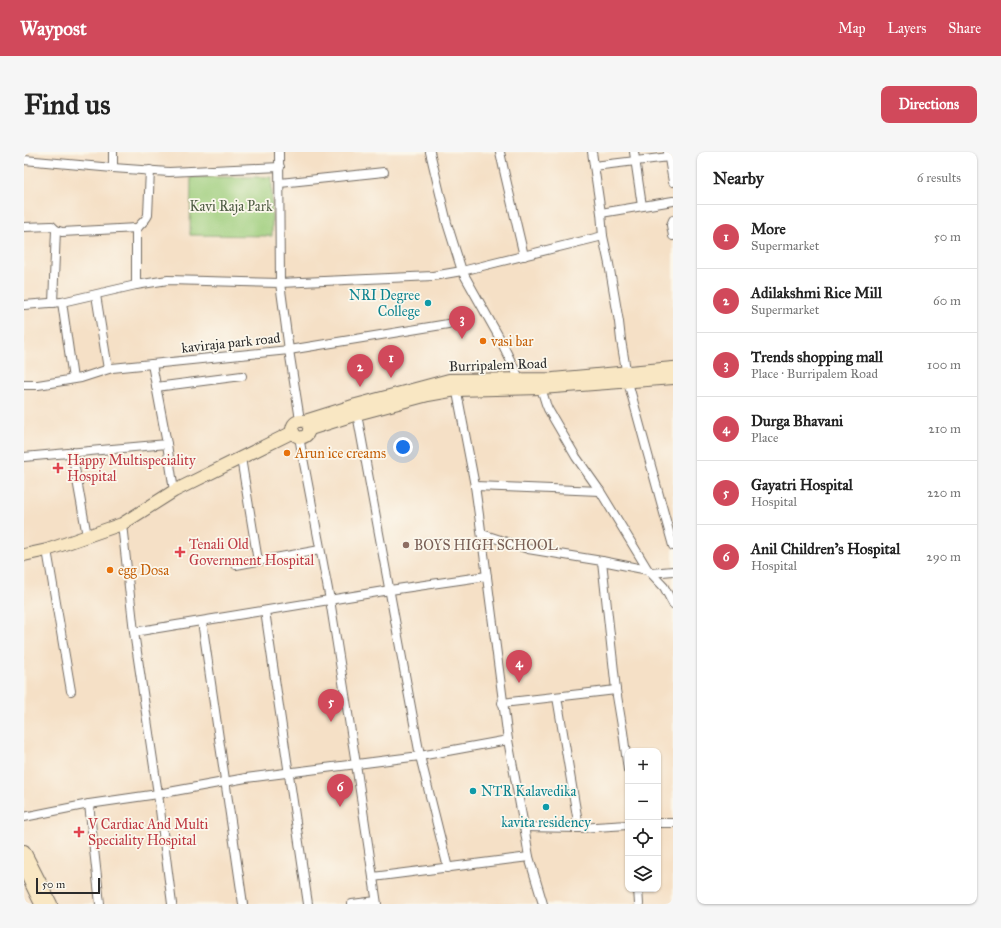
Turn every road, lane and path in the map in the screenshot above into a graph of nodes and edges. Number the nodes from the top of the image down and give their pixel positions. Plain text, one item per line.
1 (113, 152) edge
2 (279, 152) edge
3 (430, 152) edge
4 (500, 152) edge
5 (592, 152) edge
6 (634, 152) edge
7 (669, 155) edge
8 (24, 160) edge
9 (636, 161) junction
10 (594, 166) junction
11 (280, 167) junction
12 (114, 168) junction
13 (150, 170) junction
14 (384, 172) dead end
15 (673, 182) edge
16 (280, 183) junction
17 (673, 201) edge
18 (642, 206) junction
19 (601, 213) junction
20 (673, 220) edge
21 (24, 227) edge
22 (137, 228) junction
23 (56, 230) junction
24 (603, 236) junction
25 (673, 236) edge
26 (524, 256) junction
27 (462, 272) junction
28 (280, 283) junction
29 (136, 285) junction
30 (96, 295) junction
31 (58, 303) junction
32 (24, 305) edge
33 (448, 324) dead end
34 (289, 350) junction
35 (152, 364) junction
36 (673, 368) edge
37 (108, 369) junction
38 (242, 376) dead end
39 (628, 377) junction
40 (673, 378) edge
41 (74, 379) junction
42 (520, 380) junction
43 (24, 385) edge
44 (456, 385) junction
45 (156, 387) junction
46 (541, 388) junction
47 (357, 414) junction
48 (305, 423) junction
49 (296, 435) junction
50 (167, 444) junction
51 (72, 452) junction
52 (24, 458) edge
53 (241, 458) junction
54 (475, 486) junction
55 (174, 491) junction
56 (600, 492) junction
57 (122, 524) junction
58 (482, 534) junction
59 (87, 536) junction
60 (673, 546) edge
61 (47, 550) junction
62 (320, 550) junction
63 (24, 555) edge
64 (258, 561) junction
65 (602, 561) junction
66 (236, 565) dead end
67 (673, 571) edge
68 (650, 572) junction
69 (487, 576) junction
70 (390, 590) junction
71 (330, 600) junction
72 (673, 604) edge
73 (265, 610) junction
74 (202, 621) junction
75 (134, 632) junction
76 (616, 690) junction
77 (71, 691) dead end
78 (557, 696) junction
79 (502, 703) junction
80 (508, 740) junction
81 (625, 748) edge
82 (420, 756) junction
83 (356, 764) junction
84 (288, 772) junction
85 (225, 782) junction
86 (158, 794) junction
87 (88, 804) junction
88 (24, 817) edge
89 (673, 823) edge
90 (661, 824) edge
91 (625, 825) edge
92 (524, 828) junction
93 (579, 828) junction
94 (24, 851) edge
95 (529, 858) junction
96 (448, 868) junction
97 (24, 869) edge
98 (373, 877) junction
99 (638, 892) edge
100 (376, 902) edge
101 (40, 904) edge
102 (51, 904) edge
103 (100, 904) edge
104 (172, 904) edge
105 (243, 904) edge
106 (308, 904) edge
107 (352, 904) edge
108 (543, 904) edge
109 (639, 904) edge

1 - 12 street
2 - 11 street
3 - 27 street
4 - 26 street
5 - 10 street
6 - 9 street
7 - 9 street
7 - 15 street
8 - 12 street
9 - 10 street
9 - 18 street
10 - 19 street
11 - 13 street
11 - 16 street
12 - 13 street
13 - 22 street
14 - 16 street
16 - 28 street
17 - 18 street
18 - 19 street
19 - 24 street
20 - 25 street
21 - 23 street
22 - 23 street
22 - 29 street
23 - 31 street
24 - 26 street
24 - 39 street
26 - 27 street
27 - 28 street
27 - 42 street
28 - 29 street
28 - 34 street
29 - 30 street
30 - 31 street
30 - 37 street
31 - 32 street
31 - 41 street
33 - 34 street
34 - 35 street, kaviraja park road
34 - 48 street, kaviraja park road
35 - 37 street, kaviraja park road
35 - 45 street
36 - 39 main road, Burripalem Road
37 - 41 street, kaviraja park road
38 - 45 street
39 - 40 main road, Burripalem Road
39 - 42 main road, Burripalem Road
39 - 46 main road, Burripalem Road
39 - 60 street
41 - 43 street, kaviraja park road
42 - 44 main road, Burripalem Road
44 - 46 main road, Burripalem Road
44 - 47 main road, Burripalem Road
44 - 48 main road, Burripalem Road
44 - 54 street
45 - 50 street
46 - 56 street
47 - 48 main road, Burripalem Road
47 - 70 street
48 - 49 main road
49 - 53 main road
49 - 62 street
50 - 51 street
50 - 55 street
51 - 52 street
51 - 59 street
53 - 55 main road
53 - 64 street
54 - 56 street
54 - 58 street
55 - 57 main road
56 - 68 street
57 - 59 main road
57 - 75 street
58 - 65 street
58 - 69 street
59 - 61 main road
61 - 63 main road
61 - 77 street
62 - 64 street
62 - 71 street
64 - 66 street
65 - 68 street
65 - 76 street
67 - 68 street
68 - 72 street
69 - 70 street
69 - 79 street
70 - 71 street
70 - 82 street
71 - 73 street
71 - 83 street
73 - 74 street
73 - 84 street
74 - 75 street
74 - 85 street
75 - 86 street
76 - 78 street
76 - 81 street
78 - 79 street
78 - 93 street
79 - 80 street
80 - 82 street
80 - 92 street
82 - 83 street
82 - 96 street
83 - 84 street
83 - 98 street
84 - 85 street
84 - 106 street
85 - 86 street
85 - 105 street
86 - 87 street
86 - 104 street
87 - 88 street
87 - 103 street
89 - 90 street
91 - 93 street
92 - 93 street
92 - 95 street
94 - 102 main road
95 - 96 street
95 - 108 street
96 - 98 street
97 - 101 main road
98 - 100 street
99 - 109 street
100 - 107 street

